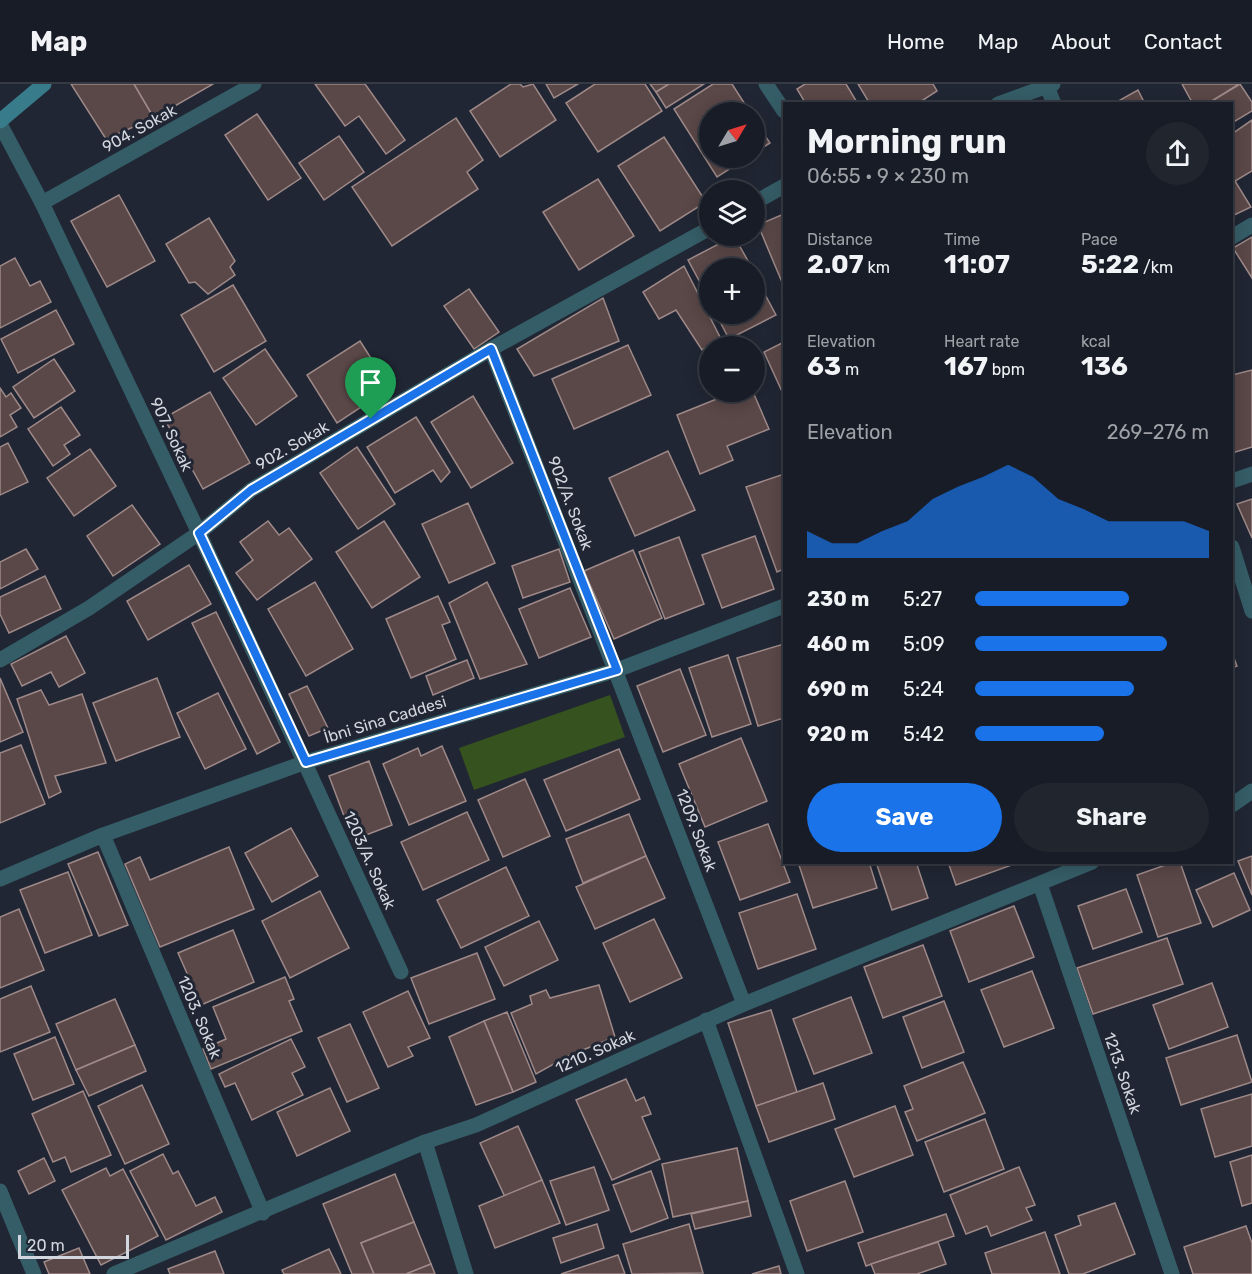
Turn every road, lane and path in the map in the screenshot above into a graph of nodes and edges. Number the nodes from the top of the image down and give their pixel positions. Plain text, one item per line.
1 (44, 84) edge
2 (254, 84) edge
3 (766, 84) edge
4 (1050, 85) edge
5 (1003, 102) edge
6 (1054, 102) edge
7 (783, 110) edge
8 (0, 123) edge
9 (783, 187) edge
10 (765, 197) edge
11 (42, 203) junction
12 (1252, 225) edge
13 (699, 234) edge
14 (1233, 236) edge
15 (491, 349) junction
16 (1252, 474) edge
17 (1233, 481) edge
18 (199, 533) junction
19 (1233, 550) edge
20 (783, 606) edge
21 (1252, 610) edge
22 (0, 659) edge
23 (617, 670) junction
24 (306, 762) junction
25 (1252, 791) edge
26 (1233, 804) edge
27 (103, 835) junction
28 (1087, 864) edge
29 (0, 879) edge
30 (1040, 884) junction
31 (401, 972) dead end
32 (744, 1004) junction
33 (706, 1020) junction
34 (425, 1142) junction
35 (0, 1191) edge
36 (263, 1213) junction
37 (34, 1274) edge
38 (114, 1274) edge
39 (466, 1274) edge
40 (797, 1274) edge
41 (1172, 1274) edge

1 - 8 main road
2 - 11 street, 904. Sokak
3 - 7 street
4 - 5 street
4 - 6 street
8 - 11 street, 907. Sokak
9 - 10 street
11 - 18 street, 907. Sokak
12 - 14 street
13 - 15 street, 902. Sokak
15 - 18 street, 902. Sokak
15 - 23 street, 902/A. Sokak
16 - 17 street
18 - 22 street, 902. Sokak
18 - 24 street, 907. Sokak
19 - 21 street
20 - 23 street, İbni Sina Caddesi
23 - 24 street, İbni Sina Caddesi
23 - 32 street, 1209. Sokak
24 - 27 street, İbni Sina Caddesi
24 - 31 street, 1203/A. Sokak
25 - 26 street
27 - 29 street, İbni Sina Caddesi
27 - 36 street, 1203. Sokak
28 - 30 street, 1210. Sokak
30 - 32 street, 1210. Sokak
30 - 41 street, 1213. Sokak
32 - 33 street, 1210. Sokak
33 - 34 street, 1210. Sokak
33 - 40 street
34 - 36 street, 1210. Sokak
34 - 39 street
35 - 37 street
36 - 38 street, 1210. Sokak

